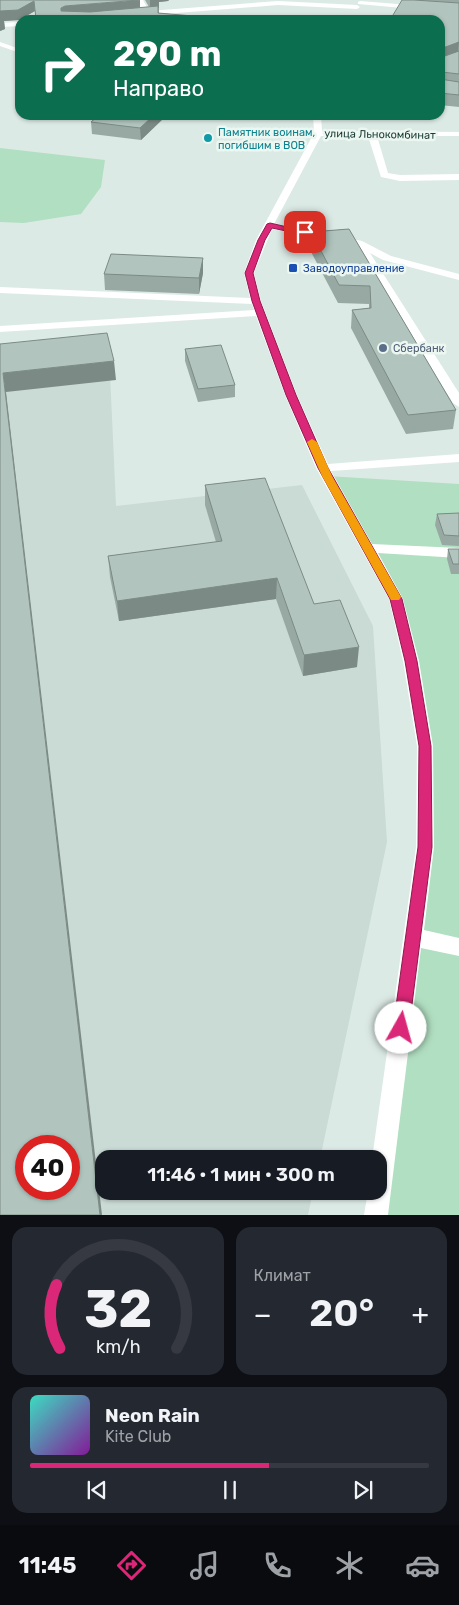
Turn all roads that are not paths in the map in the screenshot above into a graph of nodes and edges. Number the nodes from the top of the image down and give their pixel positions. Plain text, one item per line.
1 (140, 0) edge
2 (358, 6) edge
3 (193, 10) junction
4 (459, 11) edge
5 (148, 14) junction
6 (129, 15) edge
7 (195, 15) edge
8 (15, 24) edge
9 (0, 25) edge
10 (0, 44) edge
11 (15, 49) edge
12 (317, 120) edge
13 (318, 133) junction
14 (372, 134) junction
15 (459, 134) edge
16 (459, 178) edge
17 (270, 226) junction
18 (359, 243) junction
19 (459, 277) edge
20 (0, 290) edge
21 (258, 307) junction
22 (0, 329) edge
23 (459, 403) edge
24 (459, 458) edge
25 (323, 468) junction
26 (368, 548) junction
27 (459, 553) edge
28 (413, 937) junction
29 (459, 947) edge
30 (376, 1215) edge

1 - 5 street
2 - 3 street
2 - 4 street
3 - 5 street
3 - 7 street
5 - 6 street
8 - 9 street
10 - 11 street
12 - 13 street, улица Льнокомбинат
13 - 14 street, улица Льнокомбинат
13 - 17 street
14 - 15 street, улица Льнокомбинат
14 - 16 street
17 - 18 street
17 - 21 street
18 - 19 street
18 - 23 street
20 - 21 street
21 - 22 street
21 - 25 street
24 - 25 street
25 - 26 street
26 - 27 street
26 - 28 street
28 - 29 street
28 - 30 street

